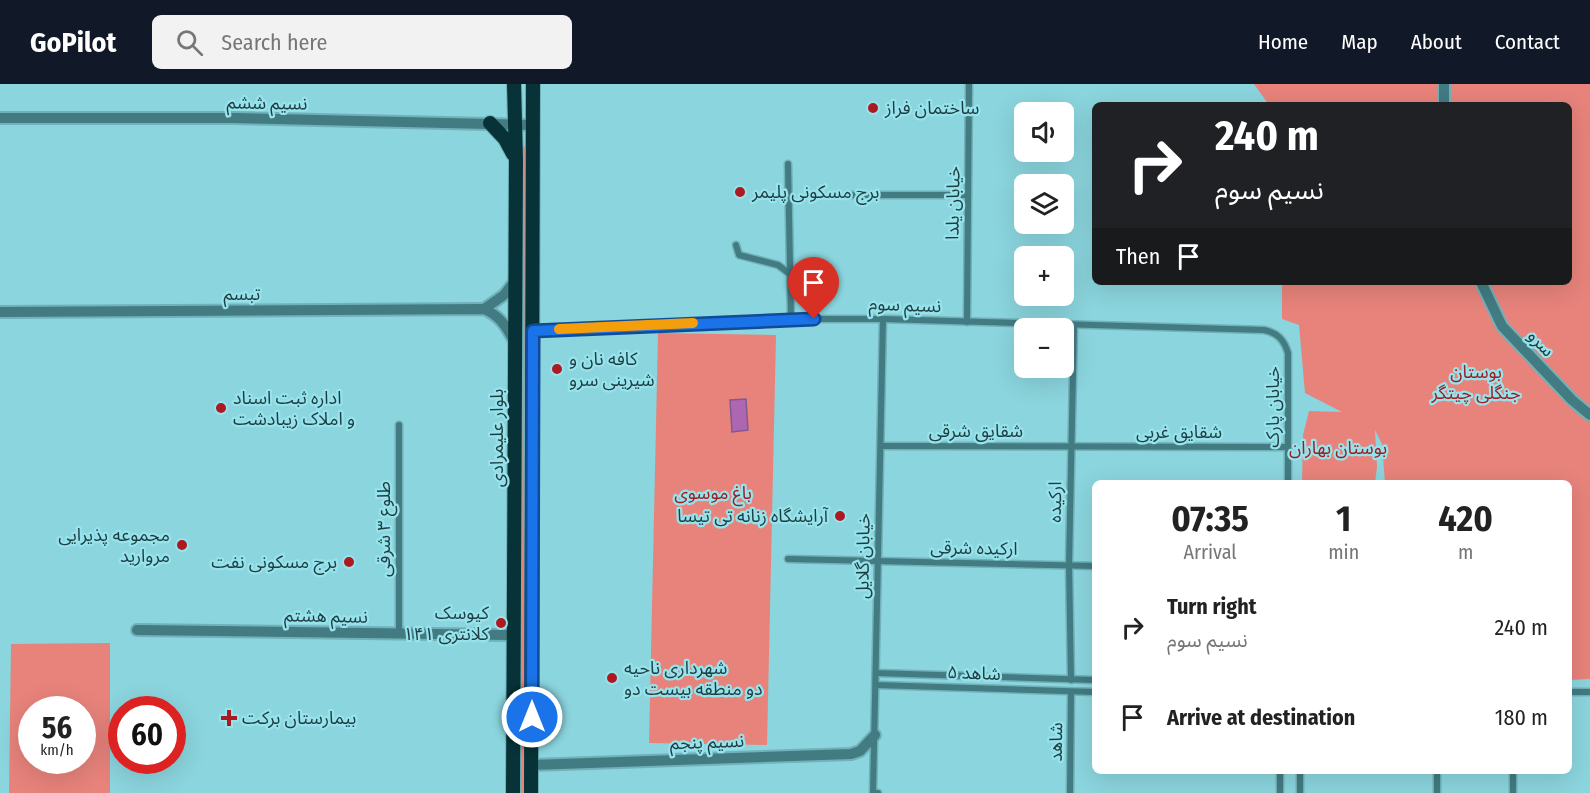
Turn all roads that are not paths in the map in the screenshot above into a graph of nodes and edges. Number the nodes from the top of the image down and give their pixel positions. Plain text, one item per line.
1 (514, 84) edge
2 (533, 84) edge
3 (969, 84) edge
4 (1444, 84) edge
5 (1444, 102) edge
6 (0, 118) edge
7 (490, 123) junction
8 (515, 124) junction
9 (533, 125) junction
10 (516, 160) junction
11 (788, 164) dead end
12 (850, 195) dead end
13 (968, 195) junction
14 (736, 245) dead end
15 (790, 274) junction
16 (515, 281) junction
17 (1482, 285) edge
18 (484, 309) junction
19 (0, 312) edge
20 (790, 319) junction
21 (883, 319) junction
22 (967, 322) junction
23 (1014, 323) edge
24 (1074, 325) edge
25 (533, 331) junction
26 (1276, 334) joint
27 (515, 344) junction
28 (1073, 378) edge
29 (1590, 416) edge
30 (399, 424) dead end
31 (880, 446) junction
32 (1071, 447) junction
33 (1288, 447) junction
34 (1288, 480) edge
35 (788, 559) dead end
36 (878, 561) junction
37 (1069, 565) junction
38 (1092, 566) edge
39 (137, 630) dead end
40 (399, 634) junction
41 (515, 635) junction
42 (876, 673) junction
43 (1071, 680) junction
44 (1092, 680) edge
45 (876, 685) junction
46 (1071, 692) junction
47 (1092, 692) edge
48 (1572, 692) edge
49 (1590, 692) edge
50 (875, 735) junction
51 (532, 765) junction
52 (1280, 774) edge
53 (1300, 774) edge
54 (1437, 774) edge
55 (1513, 774) edge
56 (513, 793) edge
57 (531, 793) edge
58 (875, 793) edge
59 (1070, 793) edge
60 (1280, 793) edge
61 (1300, 793) edge
62 (1437, 793) edge
63 (1513, 793) edge

1 - 8 main road, بلوار علیمرادی
2 - 9 main road, بلوار علیمرادی
3 - 13 street, خیابان یلدا
4 - 5 street
6 - 7 street, نسیم ششم
7 - 8 street, نسیم ششم
7 - 10 main road
8 - 9 street, نسیم ششم
8 - 10 main road, بلوار علیمرادی
9 - 25 main road, بلوار علیمرادی
10 - 16 main road, بلوار علیمرادی
11 - 15 street
12 - 13 street
13 - 22 street, خیابان یلدا
14 - 15 street
15 - 20 street
16 - 18 street
16 - 27 main road, بلوار علیمرادی
17 - 29 street, سرو
18 - 19 street, تبسم
18 - 27 street
20 - 21 street, نسیم سوم
20 - 25 street, نسیم سوم
21 - 22 street, نسیم سوم
21 - 31 street, خیابان گلایل
22 - 23 street, نسیم سوم
24 - 26 street, نسیم سوم
25 - 51 main road, بلوار علیمرادی
26 - 33 street, خیابان پارک
27 - 41 main road, بلوار علیمرادی
28 - 32 street, ارکیده
30 - 40 street, طلوع ۳ شرقی
31 - 32 street, شقایق شرقی
31 - 36 street, خیابان گلایل
32 - 33 street, شقایق غربی
32 - 37 street, ارکیده
33 - 34 street, خیابان پارک
35 - 36 street
36 - 37 street, ارکیده شرقی
36 - 42 street, خیابان گلایل
37 - 38 street, ارکیده شرقی
37 - 43 street, ارکیده
39 - 40 street, نسیم هشتم
40 - 41 street, نسیم هشتم
41 - 56 main road, بلوار علیمرادی
42 - 43 street, شاهد ۵
42 - 45 street, خیابان گلایل
43 - 44 street, شاهد ۵
45 - 46 street, شاهد ۵
45 - 50 street, خیابان گلایل
46 - 47 street, شاهد ۵
46 - 59 street, شاهد
48 - 49 street
50 - 51 street, نسیم پنجم
50 - 58 street, خیابان گلایل
51 - 57 main road, بلوار علیمرادی
52 - 60 street
53 - 61 street
54 - 62 street
55 - 63 street

